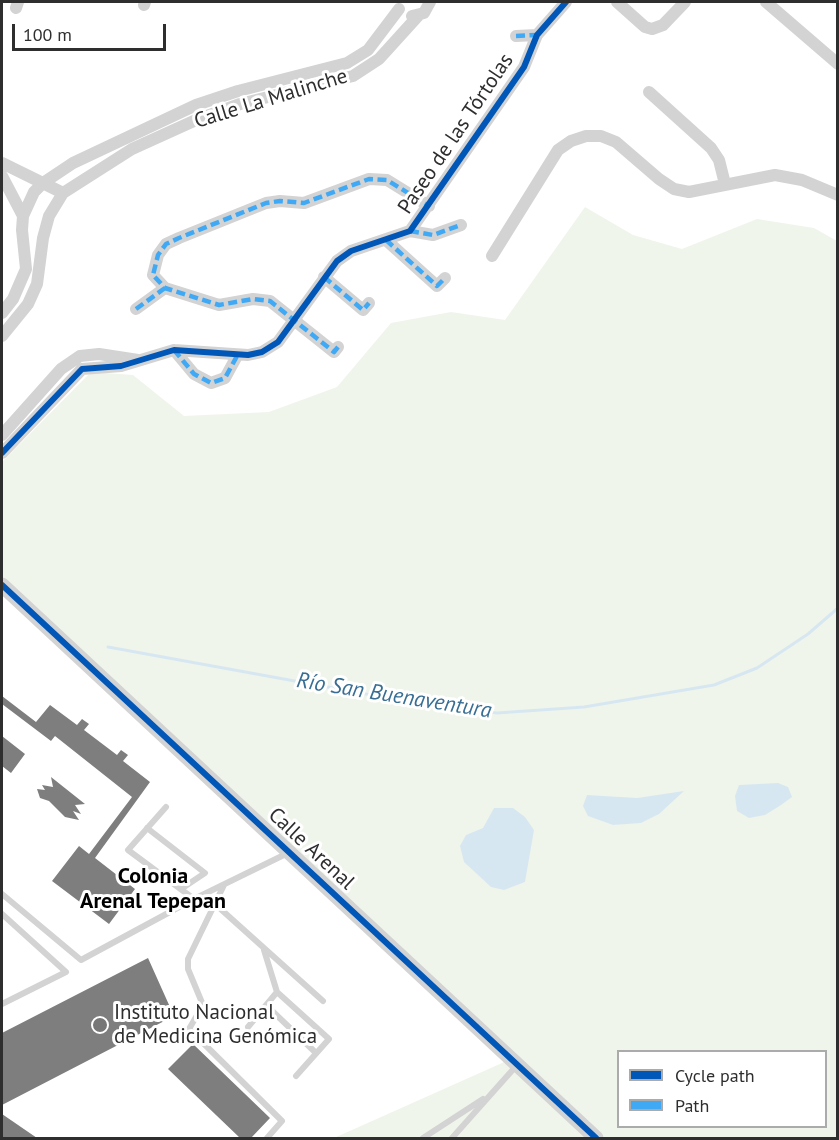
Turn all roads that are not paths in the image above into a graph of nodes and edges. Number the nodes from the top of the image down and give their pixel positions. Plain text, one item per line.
1 (430, 2) edge
2 (566, 2) edge
3 (617, 2) edge
4 (685, 2) edge
5 (766, 2) edge
6 (396, 4) edge
7 (418, 16) junction
8 (537, 35) junction
9 (516, 36) dead end
10 (837, 64) edge
11 (649, 92) dead end
12 (2, 163) edge
13 (2, 176) edge
14 (43, 183) junction
15 (725, 184) junction
16 (63, 193) junction
17 (837, 195) edge
18 (429, 206) junction
19 (23, 216) junction
20 (461, 225) dead end
21 (410, 231) junction
22 (386, 240) junction
23 (492, 256) dead end
24 (324, 277) junction
25 (445, 278) dead end
26 (165, 288) junction
27 (369, 303) dead end
28 (136, 309) dead end
29 (2, 313) edge
30 (295, 320) junction
31 (2, 336) edge
32 (338, 347) dead end
33 (174, 350) junction
34 (237, 356) junction
35 (139, 360) junction
36 (2, 435) edge
37 (2, 453) edge
38 (2, 585) edge
39 (166, 807) dead end
40 (147, 828) junction
41 (290, 852) junction
42 (224, 884) junction
43 (181, 889) junction
44 (2, 894) edge
45 (194, 899) junction
46 (214, 904) junction
47 (2, 914) edge
48 (264, 949) junction
49 (277, 992) junction
50 (323, 1001) dead end
51 (2, 1004) edge
52 (266, 1005) junction
53 (248, 1027) dead end
54 (316, 1053) junction
55 (518, 1065) junction
56 (296, 1076) dead end
57 (491, 1094) junction
58 (267, 1138) edge
59 (425, 1138) edge
60 (452, 1138) edge
61 (596, 1138) edge

1 - 7 street, Calle La Malinche
2 - 8 street, Paseo de las Tórtolas
3 - 4 street
5 - 10 street
6 - 7 street
6 - 14 street, Calle La Malinche
7 - 16 street, Calle La Malinche
8 - 9 street
8 - 18 street, Paseo de las Tórtolas
11 - 15 street
12 - 14 street
13 - 19 street
14 - 16 street
14 - 19 street, Calle La Malinche
15 - 17 street
15 - 23 street
16 - 31 street, Calle La Malinche
18 - 21 street, Paseo de las Tórtolas
18 - 26 street
19 - 29 street, Calle La Malinche
20 - 21 street
21 - 22 street, Paseo de las Tórtolas
22 - 24 street, Paseo de las Tórtolas
22 - 25 street
24 - 27 street
24 - 30 street, Paseo de las Tórtolas
26 - 28 street
26 - 30 street
30 - 32 street
30 - 34 street, Paseo de las Tórtolas
33 - 34 street, Paseo de las Tórtolas
33 - 34 street
33 - 35 street, Paseo de las Tórtolas
35 - 36 street, Paseo de las Tórtolas
35 - 37 street, Paseo de las Tórtolas
38 - 41 street, Calle Arenal
39 - 40 lane
40 - 43 lane
40 - 43 lane
41 - 42 lane
41 - 55 street, Calle Arenal
42 - 45 lane
42 - 46 lane
43 - 45 lane
44 - 45 lane
46 - 48 lane
46 - 58 lane
47 - 51 lane
48 - 49 lane
48 - 50 lane
49 - 52 lane
49 - 54 lane
52 - 53 lane
52 - 54 lane
54 - 56 lane
55 - 57 lane
55 - 61 street, Calle Arenal
57 - 59 lane
57 - 60 lane

